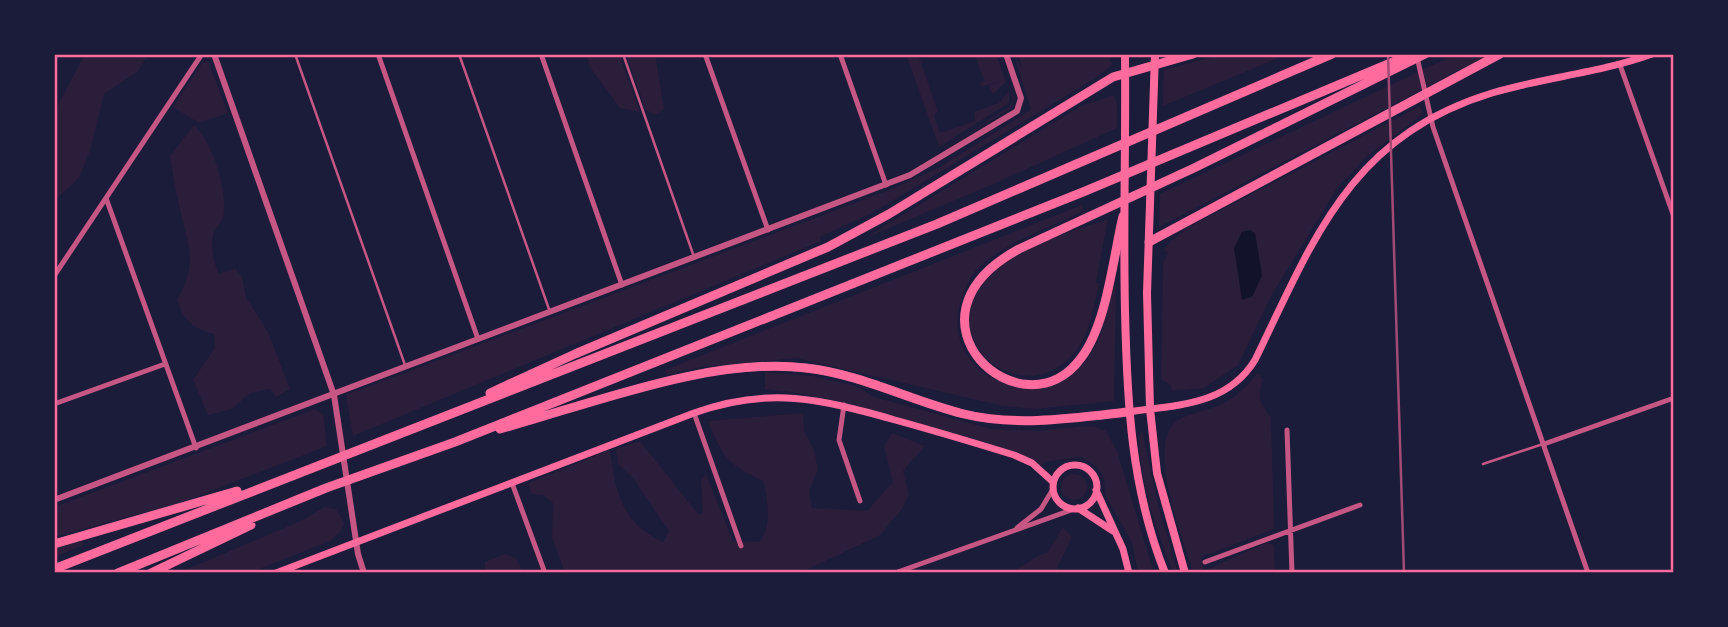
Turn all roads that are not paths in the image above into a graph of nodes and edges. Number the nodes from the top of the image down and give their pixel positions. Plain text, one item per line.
1 (202, 54) edge
2 (214, 54) edge
3 (295, 54) edge
4 (378, 54) edge
5 (459, 54) edge
6 (541, 54) edge
7 (622, 54) edge
8 (705, 54) edge
9 (841, 54) edge
10 (1006, 54) edge
11 (1125, 54) edge
12 (1193, 54) edge
13 (1414, 54) edge
14 (1425, 54) edge
15 (1500, 54) edge
16 (1652, 54) edge
17 (1328, 56) edge
18 (1155, 59) edge
19 (1620, 65) junction
20 (1125, 73) junction
21 (1327, 96) junction
22 (886, 185) junction
23 (106, 198) junction
24 (1123, 216) junction
25 (1674, 217) edge
26 (768, 230) junction
27 (1149, 242) junction
28 (694, 257) junction
29 (54, 276) edge
30 (622, 285) junction
31 (550, 312) junction
32 (478, 339) junction
33 (165, 365) junction
34 (406, 368) junction
35 (334, 395) junction
36 (1674, 398) edge
37 (54, 404) edge
38 (844, 405) junction
39 (1150, 409) junction
40 (1128, 412) junction
41 (694, 413) junction
42 (1287, 430) dead end
43 (409, 431) junction
44 (455, 442) junction
45 (1544, 444) junction
46 (195, 448) junction
47 (331, 460) junction
48 (1483, 464) dead end
49 (512, 483) junction
50 (1053, 486) junction
51 (326, 488) junction
52 (1096, 490) junction
53 (54, 500) edge
54 (860, 501) dead end
55 (1360, 505) dead end
56 (1077, 508) junction
57 (1014, 530) junction
58 (1291, 531) junction
59 (1114, 532) junction
60 (356, 541) junction
61 (54, 544) edge
62 (741, 546) dead end
63 (1205, 562) dead end
64 (54, 569) edge
65 (118, 573) edge
66 (151, 573) edge
67 (276, 573) edge
68 (364, 573) edge
69 (545, 573) edge
70 (895, 573) edge
71 (1129, 573) edge
72 (1165, 573) edge
73 (1185, 573) edge
74 (1292, 573) edge
75 (1588, 573) edge

1 - 23 street
2 - 35 street
3 - 34 lane
4 - 32 street
5 - 31 lane
6 - 30 street
7 - 28 lane
8 - 26 street
9 - 22 street
10 - 22 street
11 - 20 main road
12 - 18 highway
13 - 21 highway
13 - 45 street
14 - 21 highway
15 - 27 highway
16 - 19 main road
17 - 43 highway
18 - 20 highway
18 - 27 main road
19 - 25 street
19 - 39 main road
20 - 24 main road
20 - 43 highway
21 - 24 highway
21 - 44 highway
22 - 26 street
23 - 29 street
23 - 33 street
24 - 40 main road
26 - 28 street
27 - 39 main road
28 - 30 street
30 - 31 street
31 - 32 street
32 - 34 street
33 - 37 street
33 - 46 street
34 - 35 street
35 - 46 street
35 - 60 street
36 - 45 street
38 - 41 main road
38 - 50 main road
38 - 54 street
39 - 40 main road
39 - 73 main road
40 - 44 highway
40 - 72 main road
41 - 49 main road
41 - 62 street
42 - 58 street
43 - 47 highway
44 - 51 highway
45 - 48 lane
45 - 75 street
46 - 53 street
47 - 61 highway
47 - 64 highway
49 - 60 main road
49 - 69 street
50 - 52 main road
50 - 56 main road
50 - 57 street
51 - 65 highway
51 - 66 highway
52 - 56 main road
52 - 59 main road
55 - 58 street
56 - 57 street
56 - 59 main road
57 - 70 street
58 - 63 street
58 - 74 street
59 - 71 main road
60 - 67 main road
60 - 68 street

